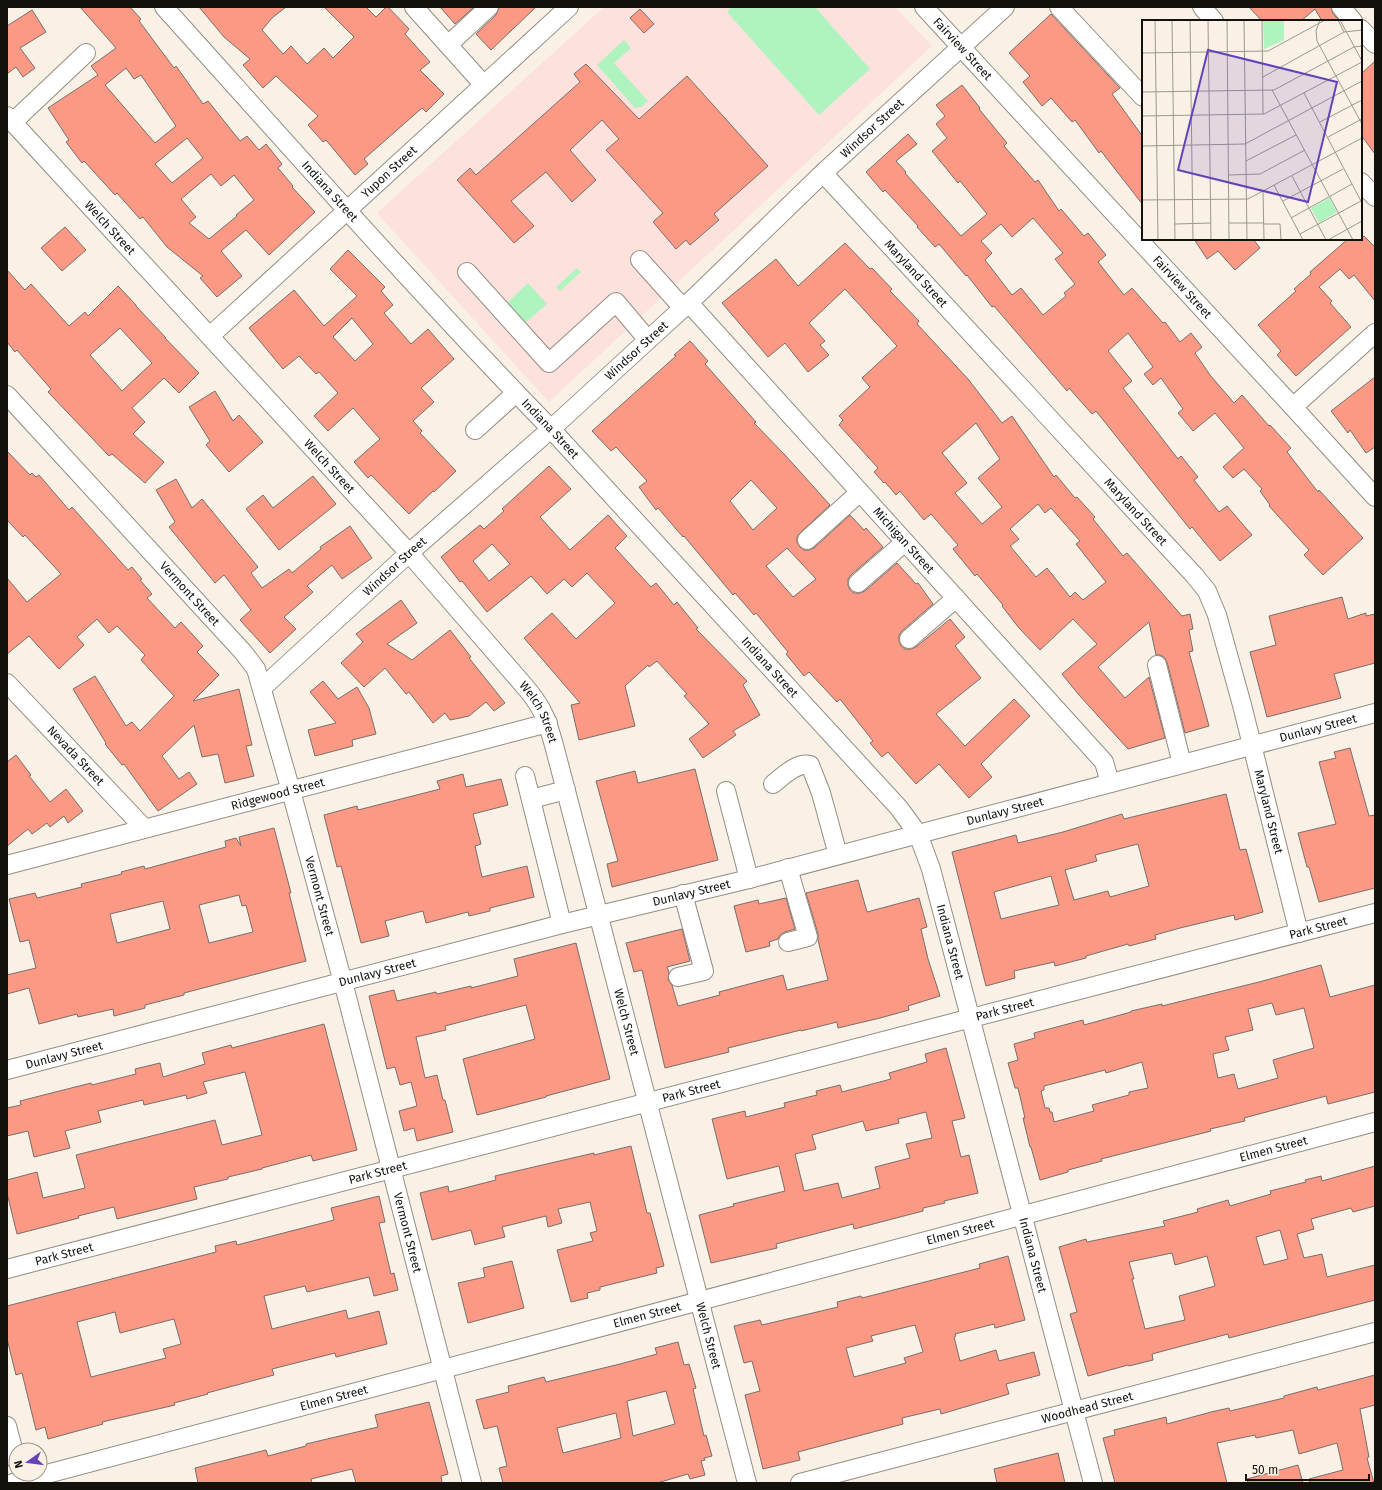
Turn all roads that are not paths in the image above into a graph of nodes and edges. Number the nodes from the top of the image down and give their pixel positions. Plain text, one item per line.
1 (164, 7) edge
2 (414, 7) edge
3 (489, 7) edge
4 (569, 7) edge
5 (924, 7) edge
6 (1005, 7) edge
7 (1059, 7) edge
8 (1202, 7) edge
9 (1341, 7) edge
10 (1213, 20) edge
11 (1352, 20) edge
12 (448, 46) junction
13 (960, 48) junction
14 (86, 53) dead end
15 (483, 84) junction
16 (1142, 96) edge
17 (10, 119) edge
18 (824, 173) junction
19 (1362, 183) edge
20 (1375, 197) edge
21 (347, 210) junction
22 (1142, 239) edge
23 (1144, 241) edge
24 (640, 260) dead end
25 (467, 272) dead end
26 (686, 306) junction
27 (1375, 333) edge
28 (210, 336) junction
29 (648, 340) junction
30 (516, 393) junction
31 (7, 395) edge
32 (1293, 407) junction
33 (551, 429) junction
34 (475, 430) dead end
35 (860, 492) junction
36 (1375, 497) edge
37 (807, 540) dead end
38 (905, 542) junction
39 (409, 554) junction
40 (858, 583) dead end
41 (956, 598) junction
42 (909, 639) dead end
43 (1157, 665) dead end
44 (7, 683) edge
45 (262, 688) junction
46 (1375, 713) edge
47 (548, 723) junction
48 (1252, 746) junction
49 (1182, 764) junction
50 (526, 776) dead end
51 (1110, 783) junction
52 (773, 784) dead end
53 (566, 790) junction
54 (291, 791) junction
55 (726, 791) dead end
56 (531, 798) junction
57 (144, 828) junction
58 (918, 834) junction
59 (838, 855) junction
60 (7, 865) edge
61 (788, 868) junction
62 (749, 879) junction
63 (683, 894) junction
64 (1375, 913) edge
65 (598, 914) junction
66 (562, 924) junction
67 (1300, 933) junction
68 (788, 942) dead end
69 (678, 977) dead end
70 (343, 982) junction
71 (971, 1018) junction
72 (7, 1070) edge
73 (648, 1103) junction
74 (1375, 1122) edge
75 (391, 1169) junction
76 (1023, 1215) junction
77 (7, 1269) edge
78 (700, 1301) junction
79 (1375, 1332) edge
80 (442, 1369) junction
81 (1074, 1411) junction
82 (7, 1426) edge
83 (11, 1442) edge
84 (48, 1472) edge
85 (472, 1483) edge
86 (748, 1483) edge
87 (800, 1483) edge
88 (1093, 1483) edge

1 - 21 street, Indiana Street
2 - 12 street
3 - 12 street
4 - 15 street, Yupon Street
5 - 13 street, Fairview Street
6 - 13 street, Windsor Street
7 - 16 street
8 - 10 street
9 - 11 street
12 - 15 street
13 - 18 street, Windsor Street
13 - 22 street, Fairview Street
14 - 17 street
15 - 21 street, Yupon Street
17 - 28 street, Welch Street
18 - 26 street, Windsor Street
18 - 48 street, Maryland Street
19 - 20 street
21 - 28 street, Yupon Street
21 - 30 street, Indiana Street
23 - 32 street, Fairview Street
24 - 26 street, Michigan Street
25 - 29 street
26 - 29 street, Windsor Street
26 - 35 street, Michigan Street
27 - 32 street
28 - 39 street, Welch Street
29 - 33 street, Windsor Street
30 - 33 street, Indiana Street
30 - 34 street
31 - 45 street, Vermont Street
32 - 36 street, Fairview Street
33 - 39 street, Windsor Street
33 - 58 street, Indiana Street
35 - 37 street
35 - 38 street, Michigan Street
38 - 40 street
38 - 41 street, Michigan Street
39 - 45 street, Windsor Street
39 - 47 street, Welch Street
41 - 42 street
41 - 51 street, Michigan Street
43 - 49 street
44 - 57 street, Nevada Street
45 - 54 street, Vermont Street
46 - 48 street, Dunlavy Street
47 - 53 street, Welch Street
47 - 54 street, Ridgewood Street
48 - 49 street, Dunlavy Street
48 - 67 street, Maryland Street
49 - 51 street, Dunlavy Street
50 - 56 street
51 - 58 street, Dunlavy Street
52 - 59 street
53 - 56 street
53 - 65 street, Welch Street
54 - 57 street, Ridgewood Street
54 - 70 street, Vermont Street
55 - 62 street
56 - 66 street
57 - 60 street, Ridgewood Street
58 - 59 street, Dunlavy Street
58 - 71 street, Indiana Street
59 - 61 street, Dunlavy Street
61 - 62 street, Dunlavy Street
61 - 68 street
62 - 63 street, Dunlavy Street
63 - 65 street, Dunlavy Street
63 - 69 street
64 - 67 street, Park Street
65 - 66 street, Dunlavy Street
65 - 73 street, Welch Street
66 - 70 street, Dunlavy Street
67 - 71 street, Park Street
70 - 72 street, Dunlavy Street
70 - 75 street, Vermont Street
71 - 73 street, Park Street
71 - 76 street, Indiana Street
73 - 75 street, Park Street
73 - 78 street, Welch Street
74 - 76 street, Elmen Street
75 - 77 street, Park Street
75 - 80 street, Vermont Street
76 - 78 street, Elmen Street
76 - 81 street, Indiana Street
78 - 80 street, Elmen Street
78 - 86 street, Welch Street
79 - 81 street, Woodhead Street
80 - 84 street, Elmen Street
80 - 85 street, Vermont Street
81 - 87 street, Woodhead Street
81 - 88 street, Indiana Street
82 - 83 street

